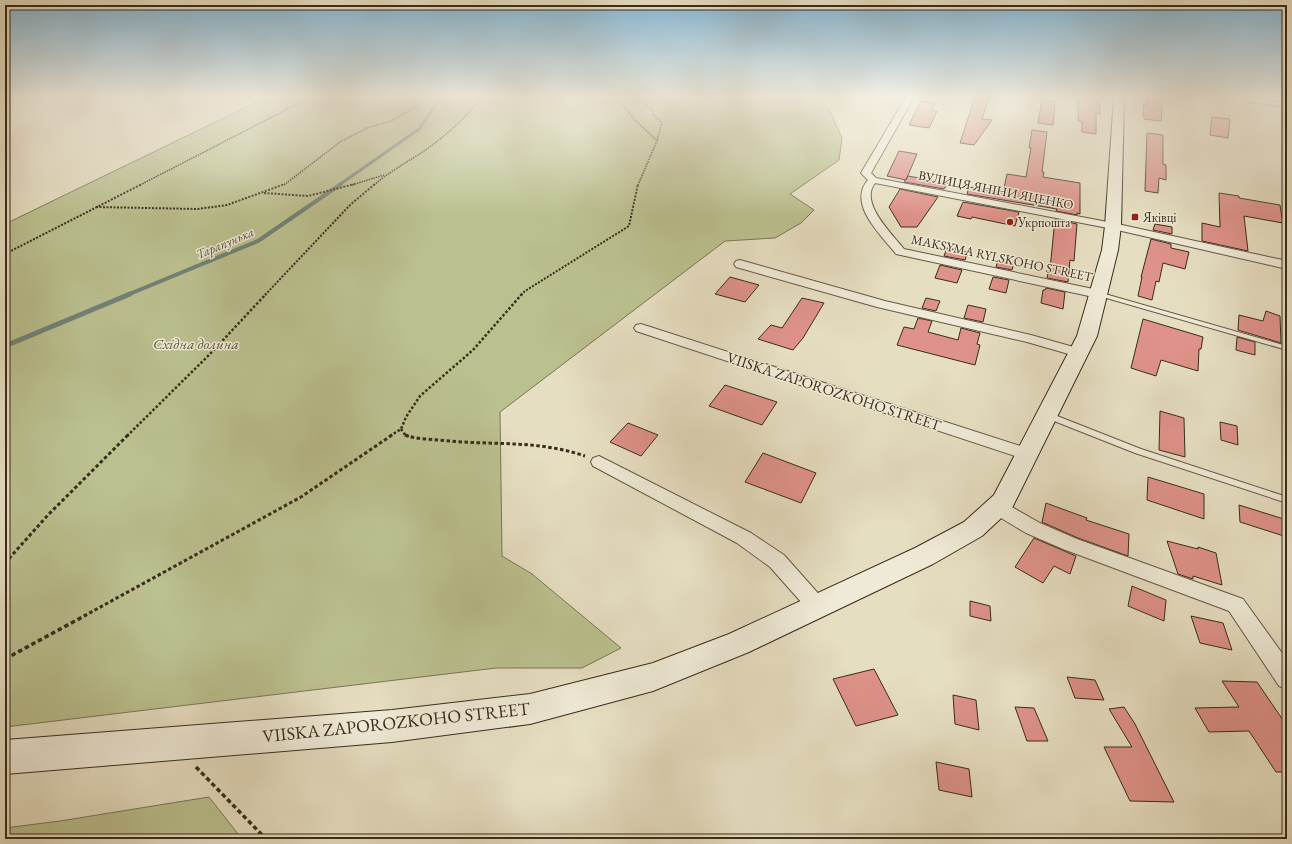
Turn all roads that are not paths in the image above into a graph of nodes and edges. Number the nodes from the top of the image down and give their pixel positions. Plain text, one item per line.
1 (887, 136) edge
2 (1117, 136) edge
3 (873, 180) junction
4 (1113, 226) junction
5 (740, 264) dead end
6 (1287, 265) edge
7 (1098, 294) junction
8 (642, 328) dead end
9 (1287, 348) edge
10 (1079, 353) junction
11 (1047, 415) junction
12 (1027, 454) junction
13 (599, 462) road end
14 (1287, 500) edge
15 (997, 507) junction
16 (817, 606) junction
17 (1287, 679) edge
18 (5, 757) edge

1 - 3 street
2 - 4 street, VIISKA ZAPOROZKOHO STREET
3 - 4 street, ВУЛИЦЯ ЯНІНИ ЯЦЕНКО
3 - 7 street, MAKSYMA RYLSKOHO STREET
4 - 6 street, ВУЛИЦЯ ЯНІНИ ЯЦЕНКО
4 - 7 street, VIISKA ZAPOROZKOHO STREET
5 - 10 street
7 - 9 lane
7 - 10 street, VIISKA ZAPOROZKOHO STREET
8 - 12 street, VIISKA ZAPOROZKOHO STREET
10 - 11 street, VIISKA ZAPOROZKOHO STREET
11 - 12 street, VIISKA ZAPOROZKOHO STREET
11 - 14 lane
12 - 15 street, VIISKA ZAPOROZKOHO STREET
13 - 16 street
15 - 16 street, VIISKA ZAPOROZKOHO STREET
15 - 17 street
16 - 18 street, VIISKA ZAPOROZKOHO STREET

